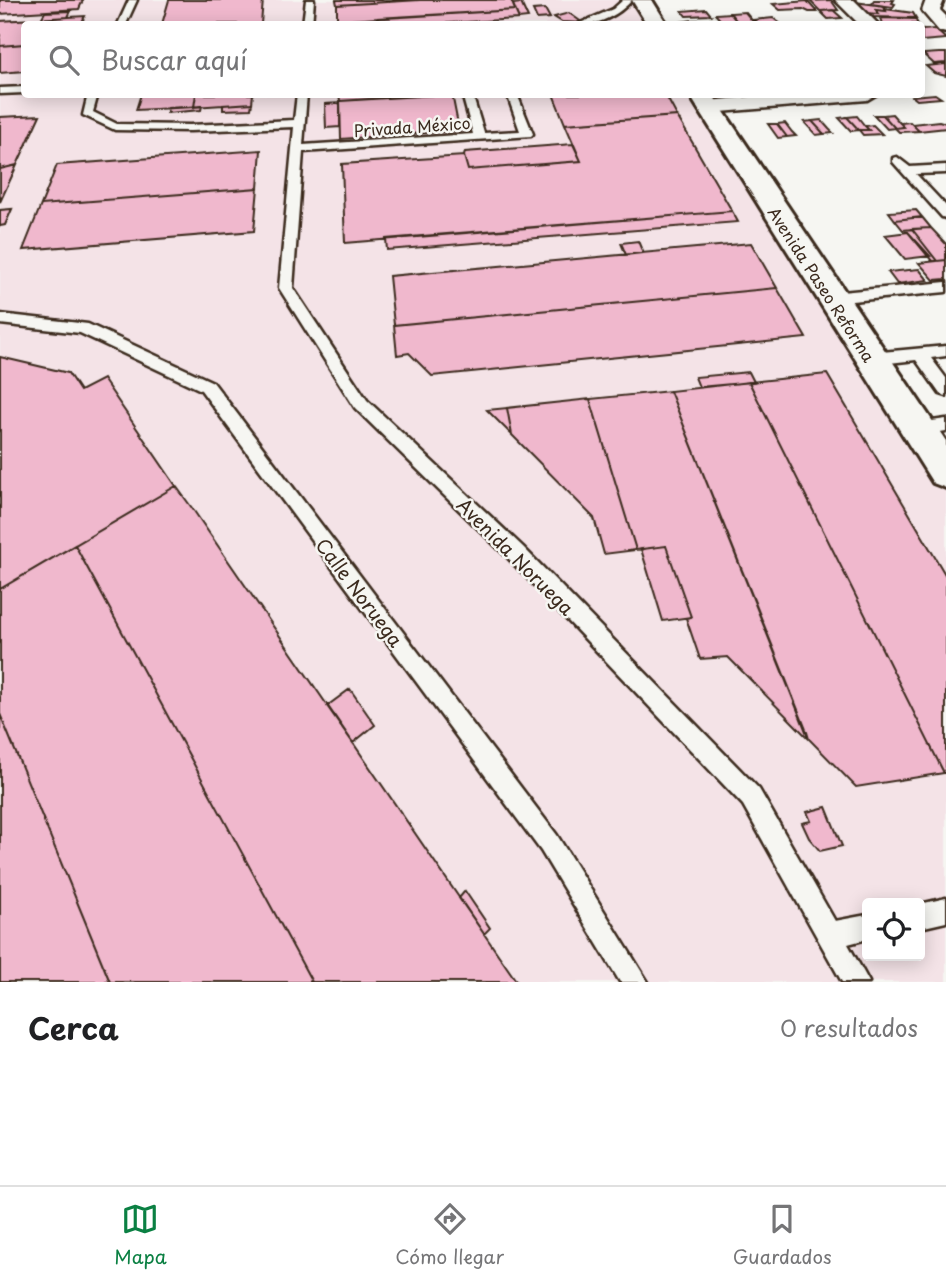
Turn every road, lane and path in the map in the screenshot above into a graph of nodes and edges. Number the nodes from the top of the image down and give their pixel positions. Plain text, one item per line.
1 (133, 0) edge
2 (310, 0) edge
3 (628, 0) edge
4 (642, 0) edge
5 (844, 0) edge
6 (935, 0) edge
7 (123, 21) edge
8 (308, 21) edge
9 (591, 21) edge
10 (655, 21) edge
11 (866, 21) edge
12 (946, 27) edge
13 (21, 90) edge
14 (0, 91) edge
15 (92, 98) edge
16 (302, 98) edge
17 (468, 98) edge
18 (514, 98) edge
19 (774, 98) edge
20 (704, 101) edge
21 (300, 123) junction
22 (479, 137) junction
23 (298, 149) junction
24 (897, 160) dead end
25 (946, 169) edge
26 (908, 172) junction
27 (946, 194) edge
28 (930, 196) junction
29 (946, 214) edge
30 (946, 287) edge
31 (831, 298) junction
32 (0, 318) edge
33 (946, 351) edge
34 (920, 354) junction
35 (871, 359) junction
36 (946, 390) edge
37 (931, 427) edge
38 (946, 472) edge
39 (946, 910) edge
40 (925, 915) edge
41 (862, 928) edge
42 (830, 936) junction
43 (635, 982) edge
44 (856, 982) edge

1 - 7 lane
2 - 8 lane
3 - 9 lane
4 - 10 main road
5 - 11 street
6 - 12 street
13 - 14 lane
15 - 21 lane
16 - 21 lane, Avenida Noruega
17 - 22 lane
18 - 22 lane, Privada México
19 - 20 street
20 - 31 main road, Avenida Paseo Reforma
21 - 23 lane, Avenida Noruega
22 - 23 lane, Privada México
23 - 42 lane, Avenida Noruega
24 - 26 lane
25 - 26 lane
26 - 28 lane
27 - 28 lane
28 - 29 lane
30 - 31 lane
31 - 35 main road, Avenida Paseo Reforma
32 - 43 lane, Calle Noruega
33 - 34 lane
34 - 35 lane
34 - 36 lane
35 - 37 main road, Avenida Paseo Reforma
37 - 38 main road, Avenida Paseo Reforma
39 - 40 lane
41 - 42 lane
42 - 44 lane, Avenida Noruega

